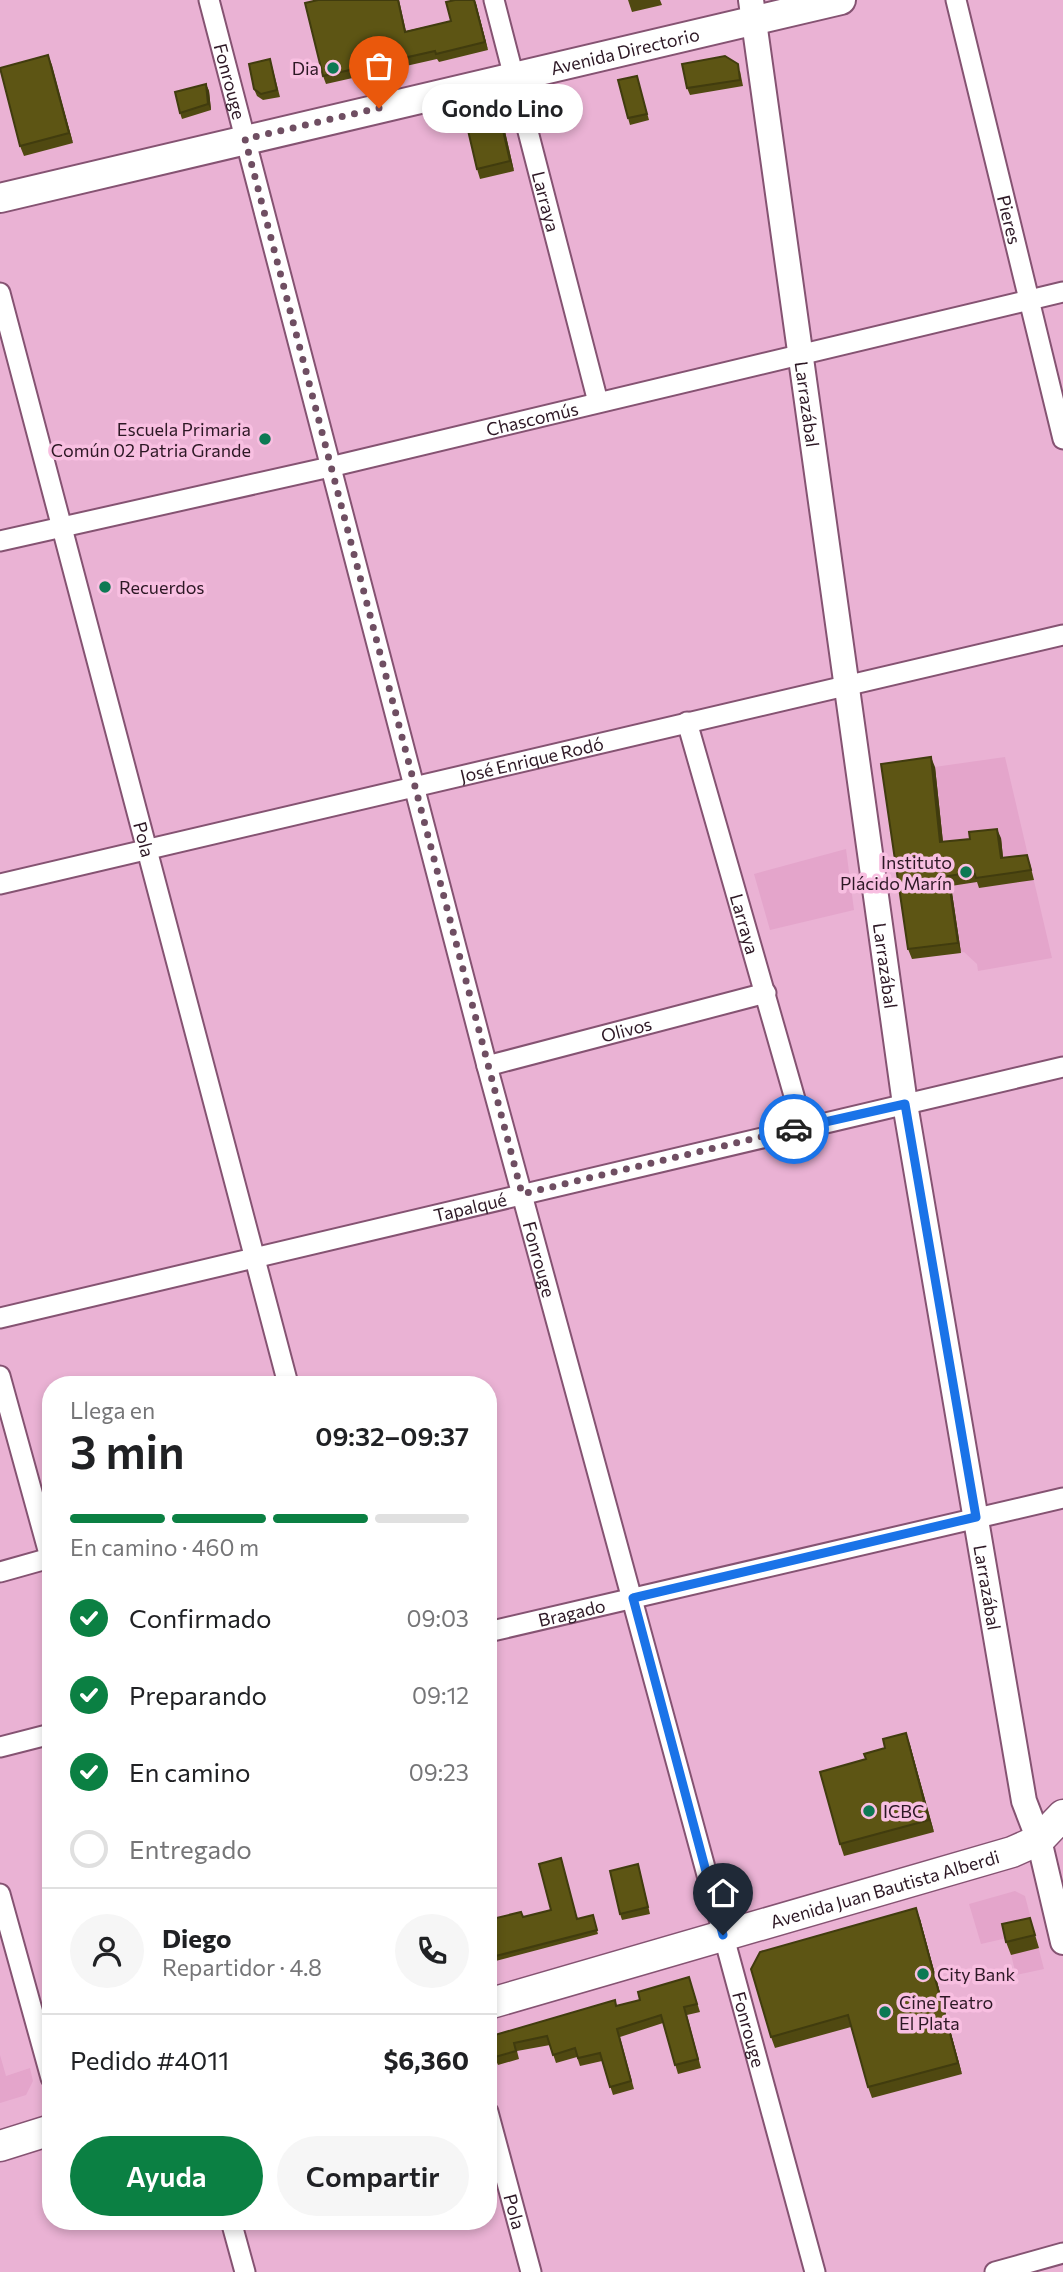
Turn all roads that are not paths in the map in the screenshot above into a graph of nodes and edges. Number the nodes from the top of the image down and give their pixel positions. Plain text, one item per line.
1 (209, 0) edge
2 (494, 0) edge
3 (841, 0) edge
4 (956, 0) edge
5 (753, 10) edge
6 (514, 76) junction
7 (245, 139) junction
8 (0, 198) edge
9 (1063, 292) edge
10 (0, 293) edge
11 (1030, 300) junction
12 (802, 353) junction
13 (598, 402) junction
14 (1063, 439) edge
15 (330, 467) junction
16 (60, 527) junction
17 (0, 541) edge
18 (1063, 635) edge
19 (847, 683) junction
20 (687, 722) junction
21 (414, 786) junction
22 (146, 850) junction
23 (0, 884) edge
24 (766, 993) junction
25 (487, 1066) junction
26 (1063, 1068) edge
27 (905, 1104) junction
28 (803, 1127) junction
29 (522, 1194) junction
30 (255, 1259) junction
31 (0, 1318) edge
32 (286, 1376) edge
33 (0, 1377) edge
34 (1063, 1498) edge
35 (976, 1517) junction
36 (42, 1531) edge
37 (42, 1562) edge
38 (0, 1572) edge
39 (633, 1598) junction
40 (497, 1630) edge
41 (42, 1736) edge
42 (0, 1747) edge
43 (1063, 1815) edge
44 (1051, 1841) edge
45 (0, 1894) edge
46 (723, 1935) junction
47 (1063, 1942) edge
48 (497, 2001) edge
49 (42, 2046) edge
50 (42, 2133) edge
51 (497, 2145) edge
52 (0, 2146) edge
53 (233, 2230) edge
54 (1063, 2253) edge
55 (245, 2272) edge
56 (531, 2272) edge
57 (815, 2272) edge
58 (995, 2272) edge

1 - 7 street, Fonrouge
2 - 6 street, Larraya
3 - 5 main road, Avenida Directorio
4 - 11 street, Pieres
5 - 6 main road, Avenida Directorio
5 - 12 street, Larrazábal
6 - 7 main road, Avenida Directorio
6 - 13 street, Larraya
7 - 8 main road, Avenida Directorio
7 - 15 street, Fonrouge
9 - 11 street, Chascomús
10 - 16 street, Pola
11 - 12 street, Chascomús
11 - 14 street, Pieres
12 - 13 street, Chascomús
12 - 19 street, Larrazábal
13 - 15 street, Chascomús
15 - 16 street, Chascomús
15 - 21 street, Fonrouge
16 - 17 street, Chascomús
16 - 22 street, Pola
18 - 19 street, José Enrique Rodó
19 - 20 street, José Enrique Rodó
19 - 27 street, Larrazábal
20 - 21 street, José Enrique Rodó
20 - 24 street, Larraya
21 - 22 street, José Enrique Rodó
21 - 25 street, Fonrouge
22 - 23 street, José Enrique Rodó
22 - 30 street, Pola
24 - 25 street, Olivos
24 - 28 street, Larraya
25 - 29 street, Fonrouge
26 - 27 street, Tapalqué
27 - 28 street, Tapalqué
27 - 35 street, Larrazábal
28 - 29 street, Tapalqué
29 - 30 street, Tapalqué
29 - 39 street, Fonrouge
30 - 31 street, Tapalqué
30 - 32 street, Pola
33 - 36 street
34 - 35 street, Bragado
35 - 39 street, Bragado
35 - 44 street, Larrazábal
37 - 38 street
39 - 40 street, Bragado
39 - 46 street, Fonrouge
41 - 42 street
43 - 44 main road, Avenida Juan Bautista Alberdi
44 - 46 main road, Avenida Juan Bautista Alberdi
44 - 47 street, Larrazábal
45 - 49 street
46 - 48 main road, Avenida Juan Bautista Alberdi
46 - 57 street, Fonrouge
50 - 52 main road
51 - 56 street, Pola
53 - 55 street
54 - 58 street

